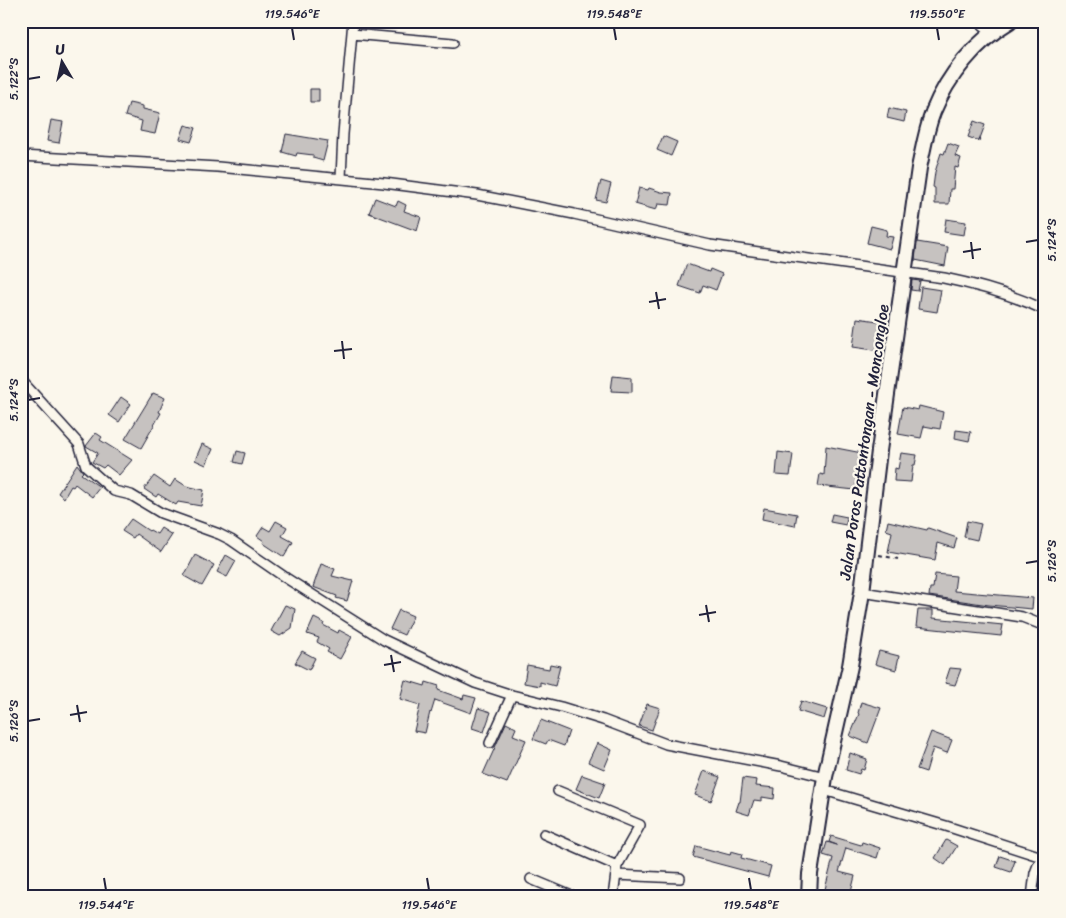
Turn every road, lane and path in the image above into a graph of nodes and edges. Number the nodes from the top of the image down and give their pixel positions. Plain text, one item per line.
1 (353, 21) edge
2 (978, 21) edge
3 (1010, 21) edge
4 (992, 32) junction
5 (352, 34) junction
6 (453, 42) dead end
7 (21, 156) edge
8 (341, 178) junction
9 (905, 272) junction
10 (1045, 310) edge
11 (21, 380) edge
12 (867, 553) junction
13 (898, 559) dead end
14 (862, 592) junction
15 (1045, 626) edge
16 (512, 695) junction
17 (490, 743) dead end
18 (824, 784) junction
19 (558, 791) dead end
20 (544, 834) dead end
21 (1043, 858) edge
22 (616, 870) junction
23 (680, 878) dead end
24 (531, 879) dead end
25 (574, 897) edge
26 (613, 897) edge
27 (809, 897) edge
28 (1032, 897) edge

1 - 5 street
2 - 4 street
3 - 4 street, Jalan Poros Pattontongan - Moncongloe
4 - 9 street, Jalan Poros Pattontongan - Moncongloe
5 - 6 street
5 - 8 street
7 - 8 street
8 - 9 street
9 - 10 street
9 - 12 street, Jalan Poros Pattontongan - Moncongloe
11 - 16 street
12 - 13 path
12 - 14 street, Jalan Poros Pattontongan - Moncongloe
14 - 15 street
14 - 18 street, Jalan Poros Pattontongan - Moncongloe
16 - 17 street
16 - 18 street
18 - 21 street
18 - 27 street, Jalan Poros Pattontongan - Moncongloe
19 - 22 street
20 - 22 street
21 - 28 street
22 - 23 street
22 - 26 street
24 - 25 street

